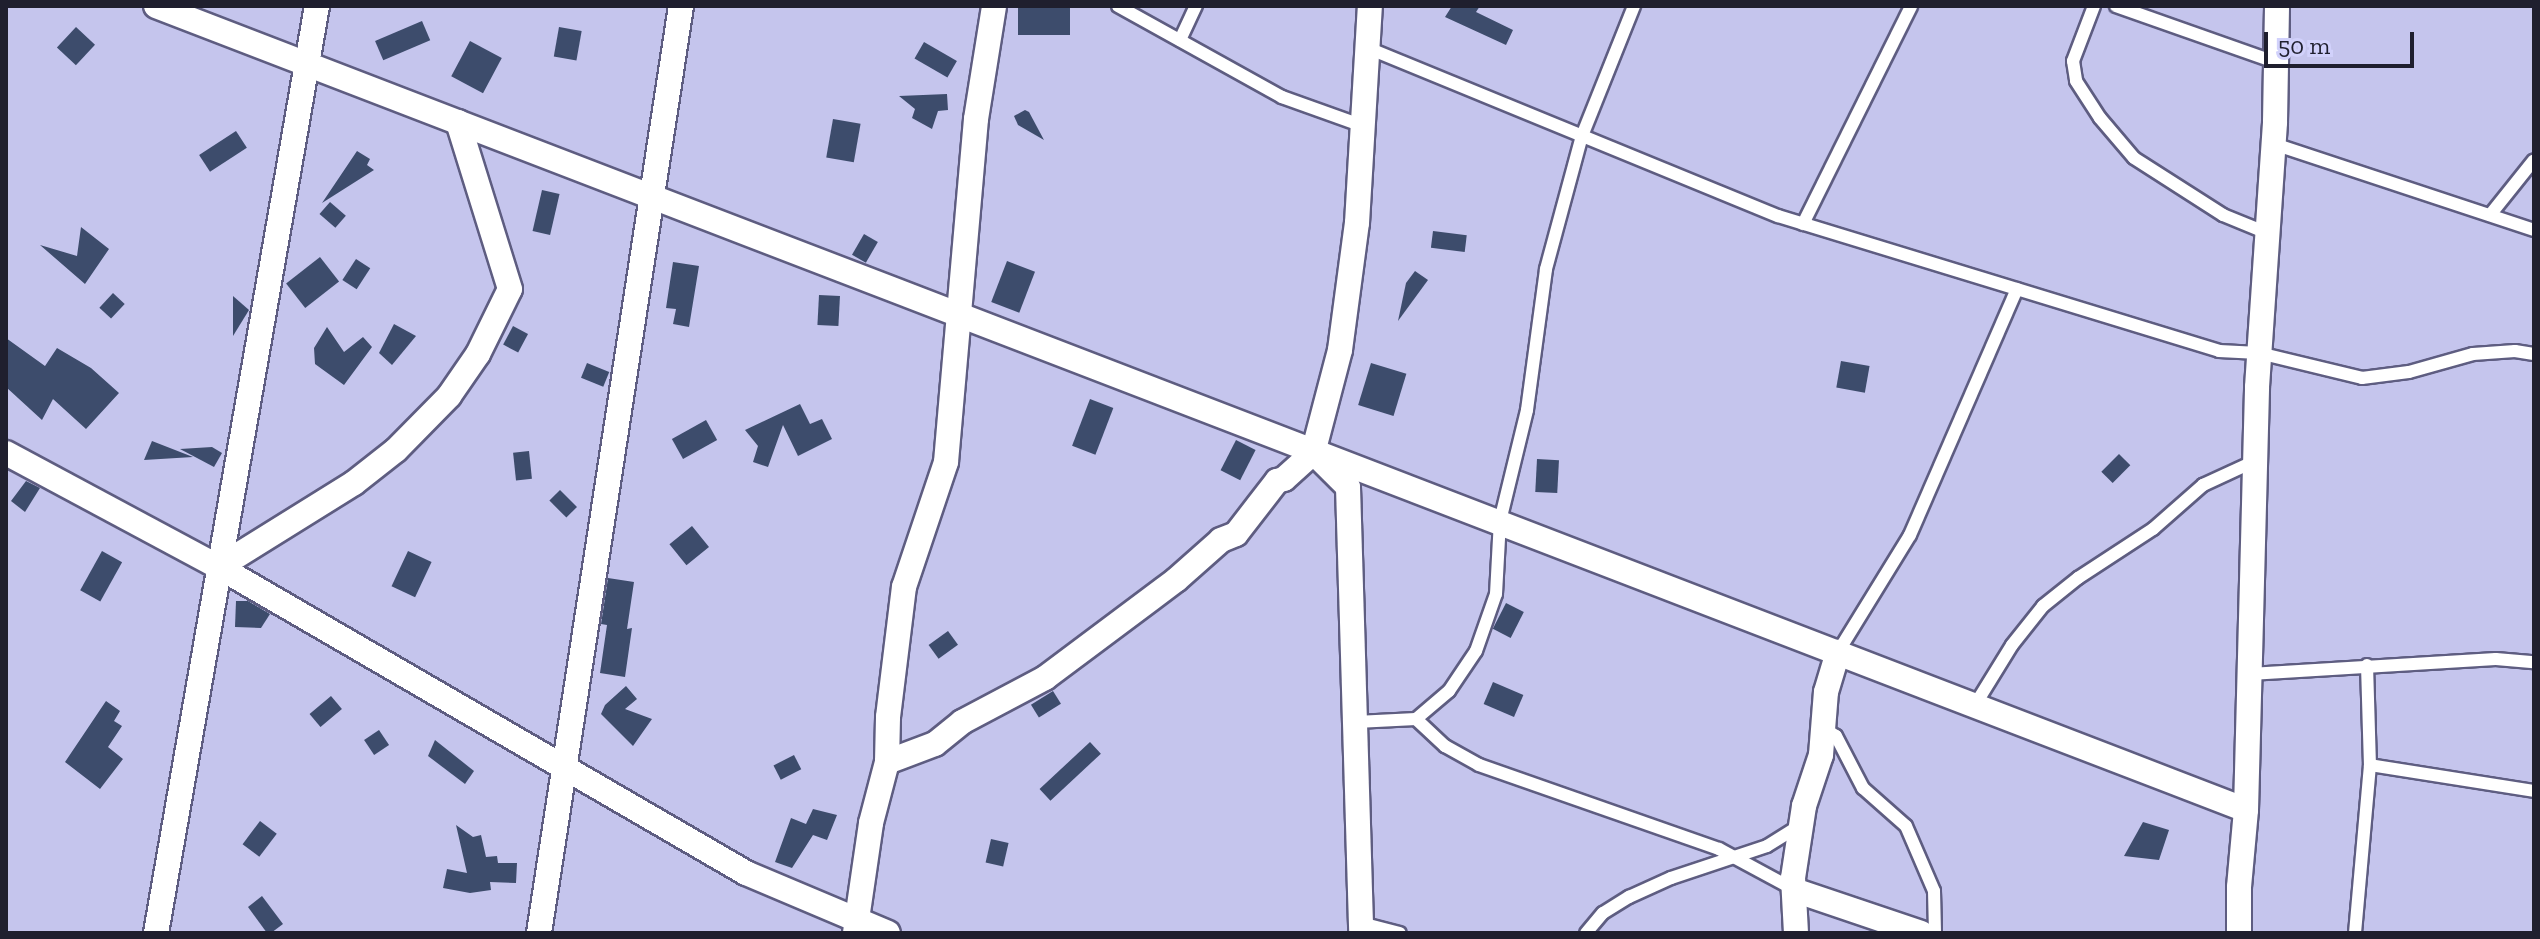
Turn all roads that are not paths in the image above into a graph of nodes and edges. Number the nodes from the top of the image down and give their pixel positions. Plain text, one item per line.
1 (156, 6) edge
2 (317, 6) edge
3 (681, 6) edge
4 (994, 6) edge
5 (1118, 6) edge
6 (1196, 6) edge
7 (1634, 6) edge
8 (1911, 6) edge
9 (2094, 6) edge
10 (2116, 6) edge
11 (2277, 6) edge
12 (1373, 7) edge
13 (1180, 40) junction
14 (1368, 48) junction
15 (2278, 63) junction
16 (307, 64) junction
17 (458, 122) junction
18 (1363, 126) junction
19 (1582, 136) junction
20 (2274, 144) junction
21 (2534, 160) edge
22 (653, 196) junction
23 (2490, 215) junction
24 (1803, 224) junction
25 (2534, 230) edge
26 (2267, 233) junction
27 (2017, 289) junction
28 (960, 314) junction
29 (2259, 353) junction
30 (2534, 354) edge
31 (6, 453) edge
32 (1313, 453) junction
33 (2255, 461) junction
34 (1500, 521) junction
35 (219, 567) junction
36 (1838, 652) junction
37 (2534, 662) edge
38 (2367, 665) junction
39 (2250, 674) junction
40 (1975, 705) junction
41 (1416, 719) junction
42 (1356, 722) junction
43 (1823, 728) junction
44 (887, 762) junction
45 (2370, 765) junction
46 (567, 769) junction
47 (2534, 791) edge
48 (2246, 810) junction
49 (1801, 825) junction
50 (1734, 857) junction
51 (1794, 890) junction
52 (856, 926) edge
53 (1361, 928) edge
54 (156, 933) edge
55 (539, 933) edge
56 (888, 933) edge
57 (1400, 933) edge
58 (1586, 933) edge
59 (1796, 933) edge
60 (1921, 933) edge
61 (1935, 933) edge
62 (2239, 933) edge
63 (2355, 933) edge

1 - 16 street
2 - 16 street
3 - 22 street
4 - 28 street
5 - 13 lane
6 - 13 lane
7 - 19 lane
8 - 24 lane
9 - 26 lane
10 - 15 lane
11 - 15 street
12 - 14 street
13 - 18 lane
14 - 18 street
14 - 19 lane
15 - 20 street
16 - 17 street
16 - 35 street
17 - 22 street
17 - 35 street
18 - 32 street
19 - 24 lane
19 - 34 lane
20 - 23 lane
20 - 26 street
21 - 23 lane
22 - 28 street
22 - 46 street
23 - 25 lane
24 - 27 lane
26 - 29 street
27 - 29 lane
27 - 36 lane
28 - 32 street
28 - 44 street
29 - 30 lane
29 - 33 street
31 - 35 street
32 - 34 street
32 - 42 street
32 - 44 street
33 - 39 street
33 - 40 lane
34 - 36 street
34 - 41 lane
35 - 46 street
35 - 54 street
36 - 40 street
36 - 43 street
37 - 38 lane
38 - 39 lane
38 - 45 lane
39 - 48 street
40 - 48 street
41 - 42 lane
41 - 50 lane
42 - 53 street
43 - 49 street
43 - 61 lane
44 - 52 street
45 - 47 lane
45 - 63 lane
46 - 52 street
46 - 55 street
48 - 62 street
49 - 50 lane
49 - 51 street
50 - 51 lane
50 - 58 lane
51 - 59 street
51 - 60 street
52 - 56 street
53 - 57 lane

